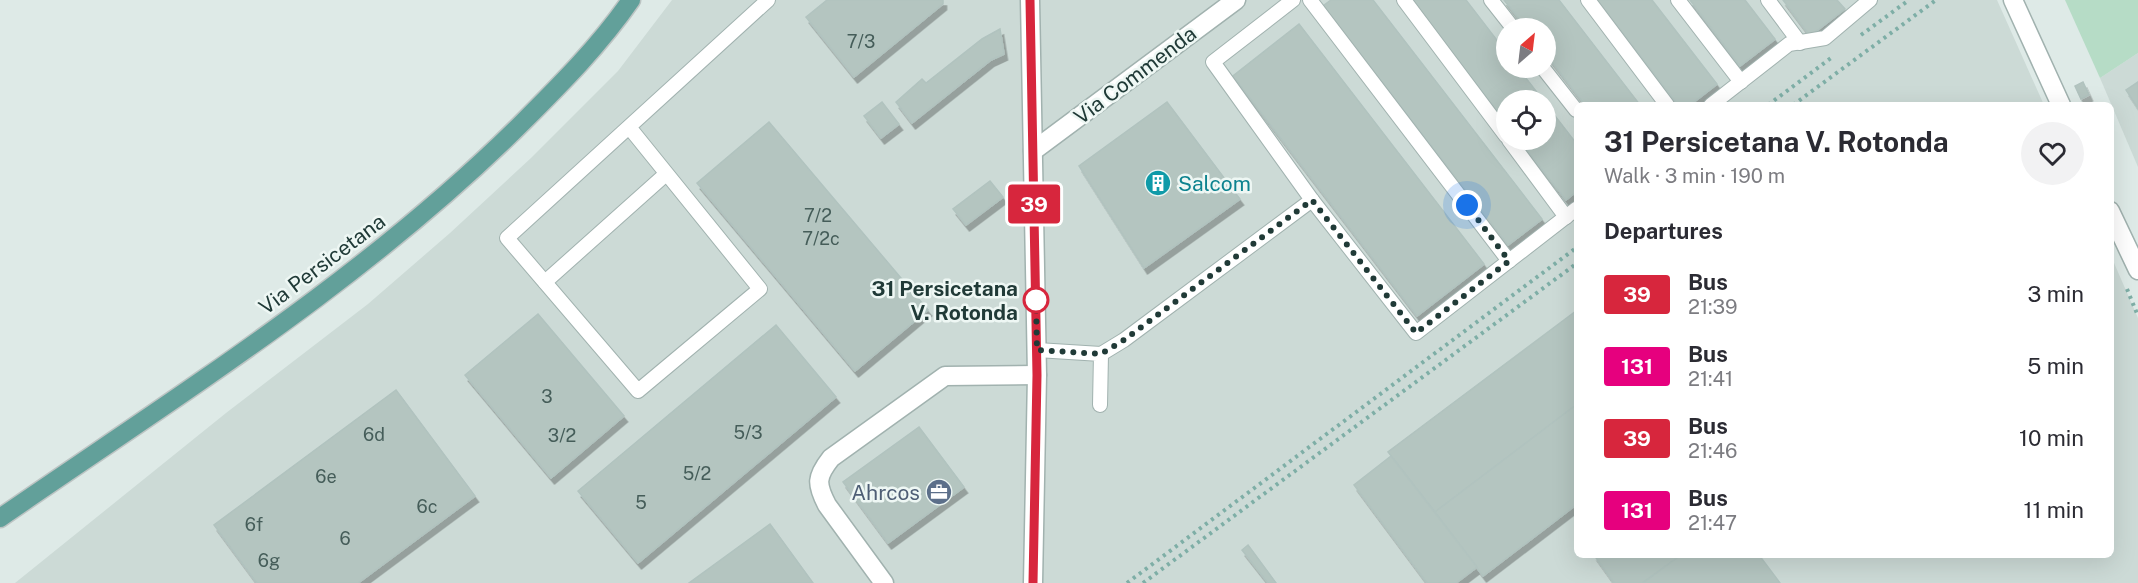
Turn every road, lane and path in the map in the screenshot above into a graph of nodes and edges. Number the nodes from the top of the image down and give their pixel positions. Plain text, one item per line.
1 (631, 0) edge
2 (768, 0) edge
3 (1030, 0) edge
4 (1236, 0) edge
5 (1293, 0) edge
6 (1310, 0) edge
7 (1404, 0) edge
8 (1491, 0) edge
9 (1588, 0) edge
10 (1678, 0) edge
11 (1768, 0) edge
12 (1870, 0) edge
13 (1936, 0) edge
14 (2013, 0) edge
15 (1505, 18) edge
16 (1800, 43) junction
17 (1552, 78) edge
18 (1741, 82) junction
19 (1665, 102) edge
20 (1715, 102) edge
21 (1797, 102) edge
22 (2060, 102) edge
23 (1574, 107) edge
24 (1496, 123) edge
25 (629, 127) junction
26 (1517, 150) edge
27 (1033, 151) junction
28 (666, 174) junction
29 (1312, 200) junction
30 (1571, 213) edge
31 (2114, 219) edge
32 (1574, 249) edge
33 (1509, 261) junction
34 (1574, 265) edge
35 (2138, 270) edge
36 (545, 282) junction
37 (1037, 350) junction
38 (1101, 354) junction
39 (1037, 375) junction
40 (1100, 405) dead end
41 (0, 518) edge
42 (884, 583) edge
43 (1033, 583) edge
44 (1127, 583) edge
45 (1143, 583) edge

1 - 41 main road, Via Persicetana
2 - 25 lane
3 - 27 street
4 - 27 street, Via Commenda
5 - 29 lane
6 - 33 lane
7 - 24 lane
8 - 15 lane
9 - 19 lane
10 - 18 lane
11 - 16 lane
12 - 16 lane
13 - 21 path
14 - 22 street
16 - 18 lane
17 - 23 lane
18 - 20 lane
25 - 28 lane
25 - 36 lane
26 - 30 lane
27 - 37 street
28 - 36 lane
28 - 36 lane
29 - 33 lane
29 - 38 lane
30 - 33 lane
31 - 35 street
32 - 44 path
34 - 45 path
37 - 38 lane
37 - 39 street
38 - 40 lane
39 - 42 street
39 - 43 street

